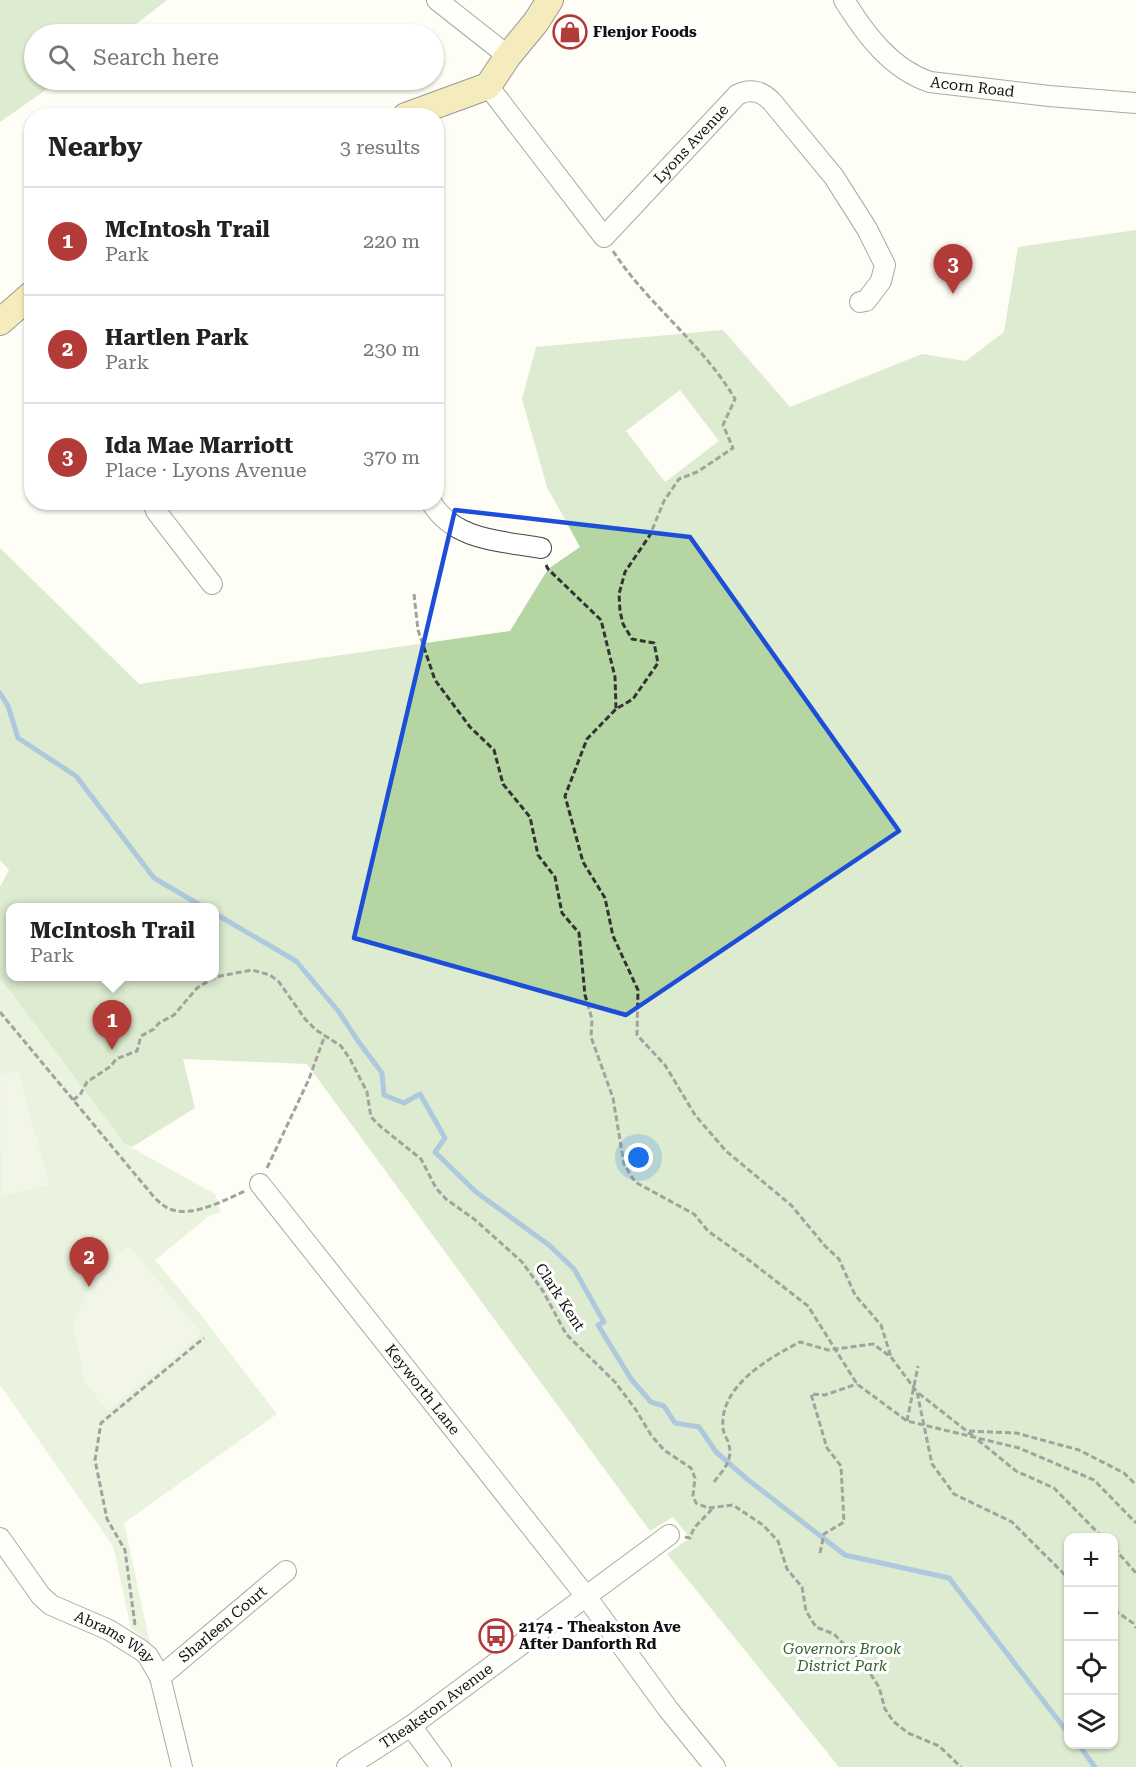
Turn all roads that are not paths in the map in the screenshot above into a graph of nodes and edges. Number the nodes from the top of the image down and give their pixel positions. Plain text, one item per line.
1 (436, 0) edge
2 (550, 0) edge
3 (844, 0) edge
4 (508, 56) junction
5 (488, 86) junction
6 (1136, 103) edge
7 (428, 108) edge
8 (24, 301) edge
9 (860, 302) dead end
10 (0, 322) edge
11 (156, 510) edge
12 (438, 510) edge
13 (541, 548) road end
14 (212, 584) dead end
15 (260, 1184) road end
16 (669, 1535) road end
17 (0, 1538) edge
18 (286, 1571) dead end
19 (585, 1595) junction
20 (160, 1677) junction
21 (411, 1726) junction
22 (182, 1767) edge
23 (347, 1767) edge
24 (441, 1767) edge
25 (715, 1767) edge

1 - 4 street
2 - 4 main road
3 - 6 street, Acorn Road
4 - 5 main road
5 - 7 main road
5 - 9 street, Lyons Avenue
8 - 10 main road
11 - 14 street
12 - 13 street
15 - 19 street, Keyworth Lane
16 - 19 street, Theakston Avenue
17 - 20 street, Abrams Way
18 - 20 street, Sharleen Court
19 - 21 street, Theakston Avenue
19 - 25 street, Keyworth Lane
20 - 22 street, Abrams Way
21 - 23 street, Theakston Avenue
21 - 24 street

